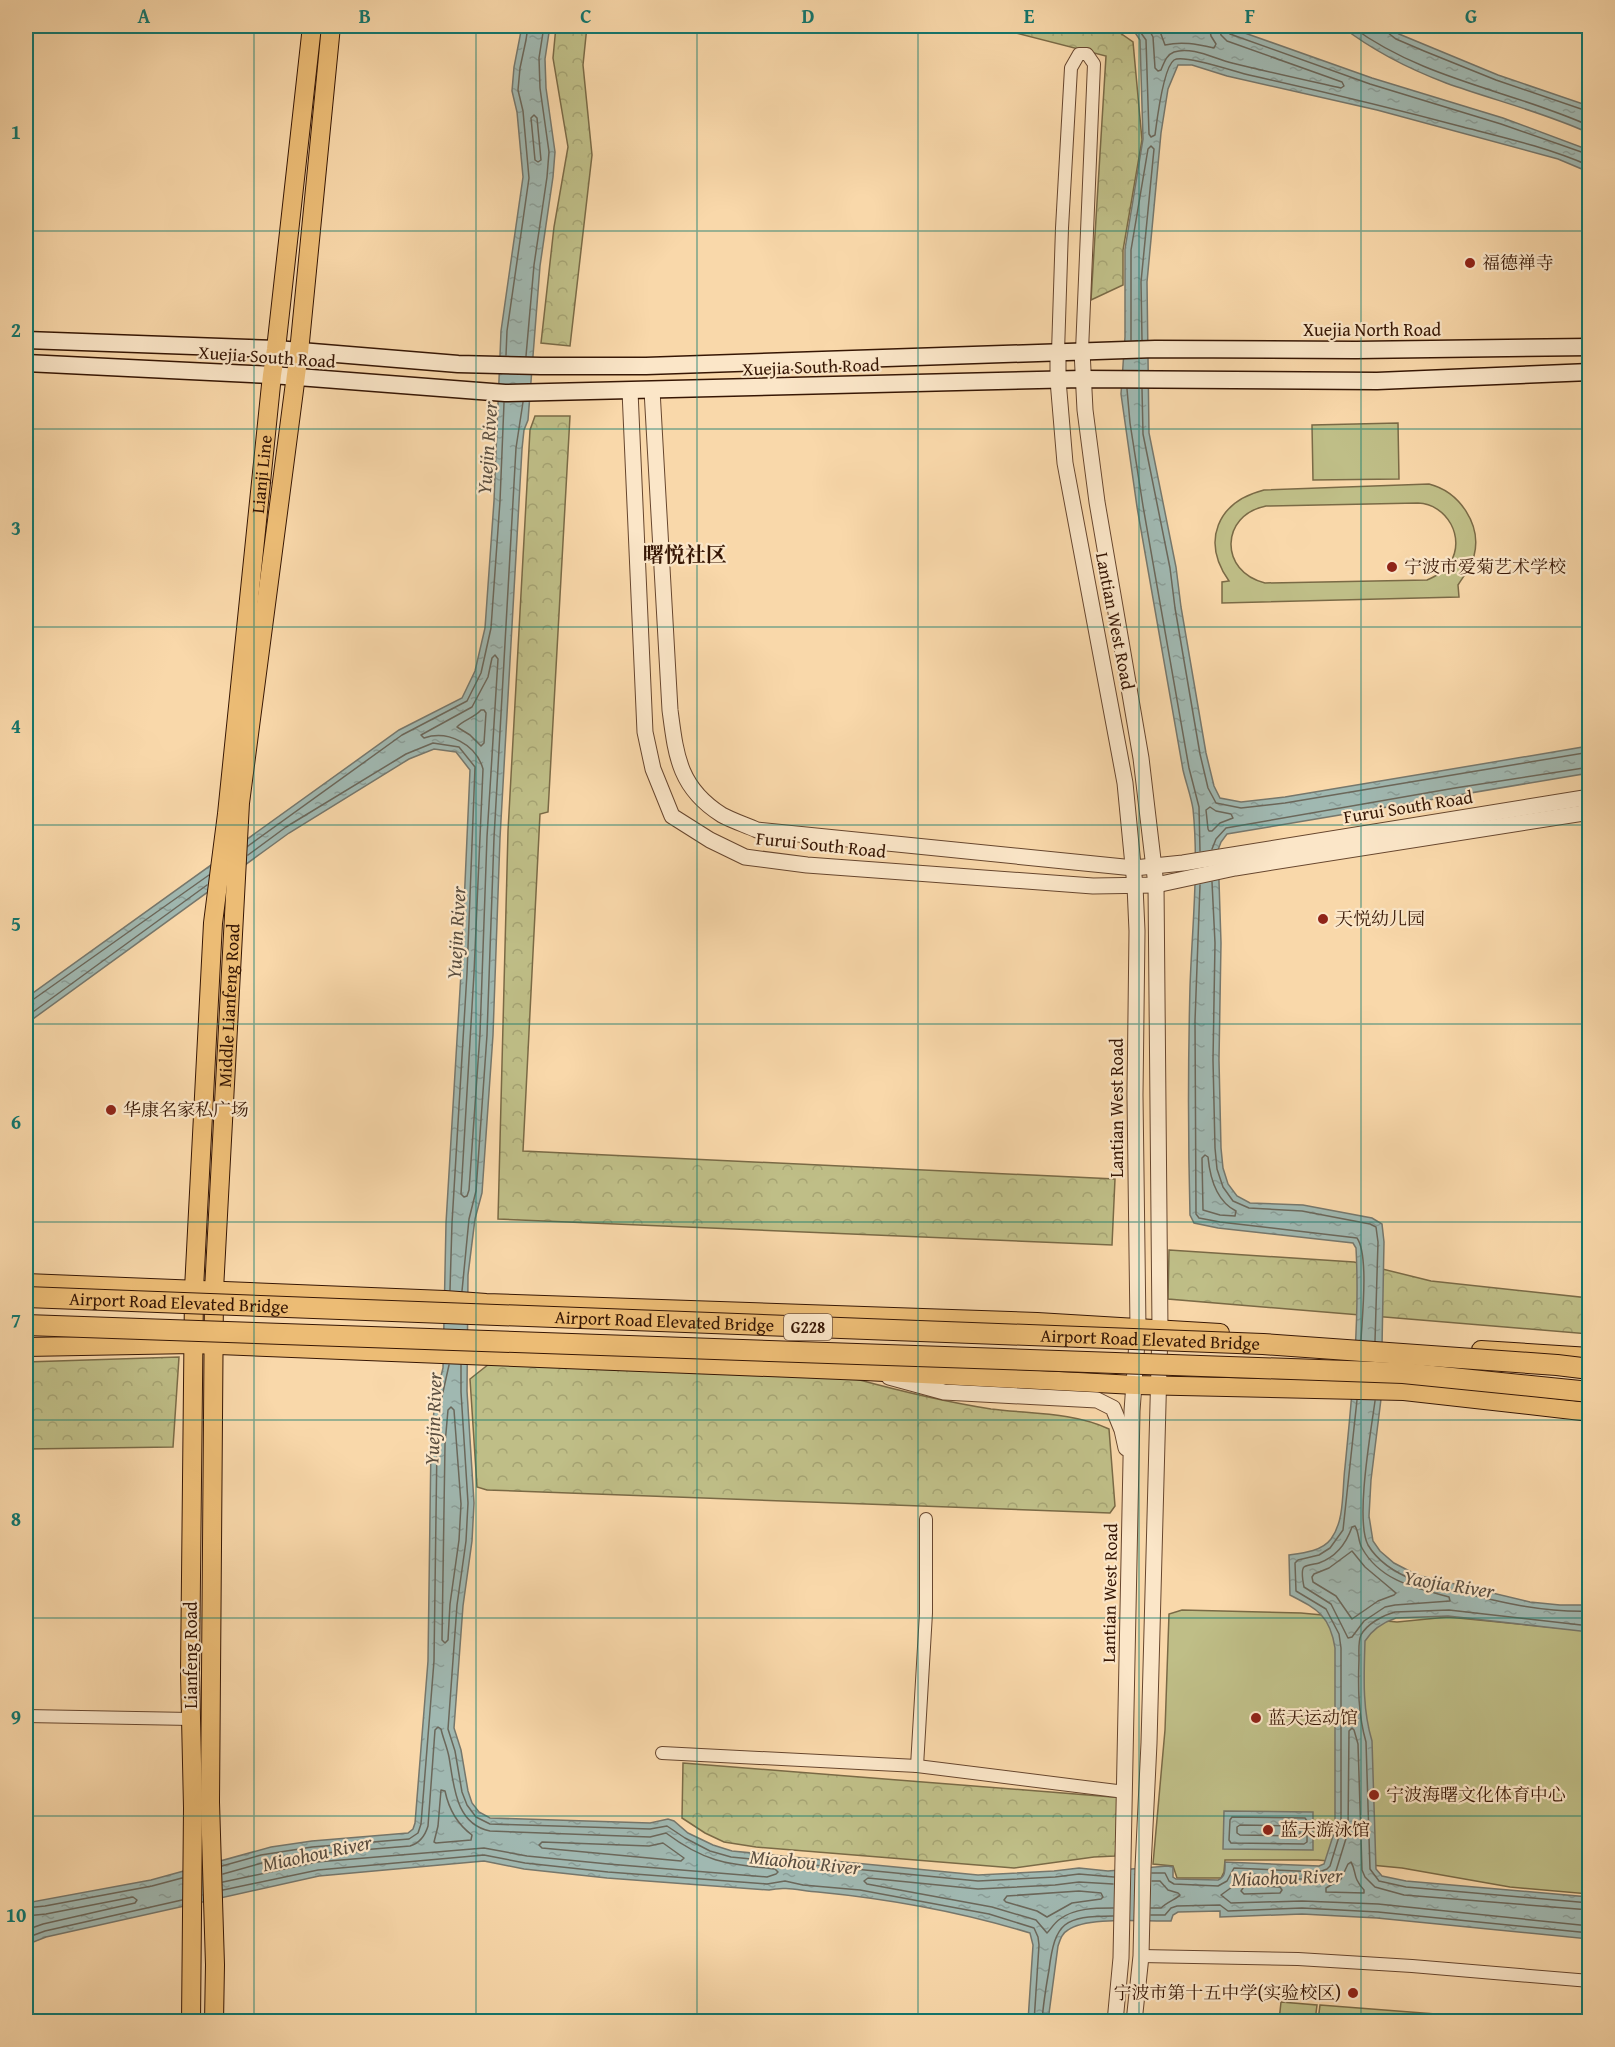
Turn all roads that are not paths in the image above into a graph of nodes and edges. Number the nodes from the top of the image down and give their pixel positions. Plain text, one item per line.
1 (312, 26) edge
2 (331, 26) edge
3 (26, 340) edge
4 (1590, 347) edge
5 (276, 349) junction
6 (1115, 350) joint
7 (1082, 351) junction
8 (299, 352) junction
9 (1058, 352) junction
10 (26, 363) edge
11 (1590, 372) edge
12 (272, 375) junction
13 (295, 378) junction
14 (1082, 379) junction
15 (1058, 380) junction
16 (652, 390) junction
17 (630, 391) junction
18 (1590, 797) edge
19 (1590, 812) edge
20 (1234, 861) junction
21 (1155, 867) junction
22 (1134, 868) junction
23 (1156, 885) junction
24 (1135, 886) junction
25 (235, 900) joint
26 (213, 923) joint
27 (26, 1283) edge
28 (194, 1289) junction
29 (214, 1290) junction
30 (26, 1297) edge
31 (26, 1325) edge
32 (1138, 1328) junction
33 (1160, 1329) junction
34 (194, 1344) junction
35 (213, 1345) junction
36 (26, 1347) edge
37 (1590, 1357) edge
38 (1590, 1369) edge
39 (866, 1371) junction
40 (1135, 1385) junction
41 (1159, 1385) junction
42 (1590, 1392) edge
43 (1590, 1412) edge
44 (1132, 1468) junction
45 (926, 1519) dead end
46 (26, 1716) edge
47 (191, 1719) junction
48 (662, 1753) dead end
49 (916, 1766) junction
50 (1125, 1792) junction
51 (1142, 1956) junction
52 (1590, 1982) edge
53 (191, 2022) edge
54 (214, 2022) edge
55 (1115, 2022) edge
56 (1134, 2022) edge

1 - 5 main road, Lianji Line
2 - 8 main road, Lianji Line
3 - 5 main road, Xuejia South Road
4 - 6 main road, Xuejia North Road
5 - 8 main road, Xuejia South Road
5 - 12 main road, Lianji Line
6 - 7 main road, Xuejia South Road
7 - 9 main road, Xuejia South Road
7 - 9 street
7 - 14 street, Lantian West Road
8 - 9 main road, Xuejia South Road
8 - 13 main road, Lianji Line
9 - 15 street, Lantian West Road
10 - 12 main road, Xuejia South Road
11 - 14 main road, Xuejia South Road
12 - 13 main road, Xuejia South Road
12 - 26 main road, Lianji Line
13 - 17 main road, Xuejia South Road
13 - 25 main road, Lianji Line
14 - 15 main road, Xuejia South Road
14 - 21 street, Lantian West Road
15 - 16 main road, Xuejia South Road
15 - 22 street, Lantian West Road
16 - 17 main road, Xuejia South Road
16 - 22 street, Furui South Road
17 - 24 street, Furui South Road
18 - 20 street, Furui South Road
19 - 20 street, Furui South Road
20 - 21 street, Furui South Road
20 - 23 street, Furui South Road
21 - 22 street, Furui South Road
21 - 23 street, Lantian West Road
22 - 24 street, Lantian West Road
23 - 24 street, Furui South Road
23 - 33 street, Lantian West Road
24 - 32 street, Lantian West Road
25 - 29 main road, Middle Lianfeng Road
26 - 28 main road, Middle Lianfeng Road
27 - 28 main road
28 - 29 main road
28 - 34 main road, Lianfeng Road
29 - 32 main road
29 - 35 main road, Lianfeng Road
30 - 38 highway, Airport Road Elevated Bridge / G228, bridge
31 - 42 highway, Airport Road Elevated Bridge / G228, bridge
32 - 33 main road
32 - 40 street, Lantian West Road
33 - 37 main road
33 - 41 street, Lantian West Road
34 - 35 main road
34 - 36 main road
34 - 47 main road, Lianfeng Road
35 - 39 main road
35 - 54 main road, Lianfeng Road
39 - 40 main road
39 - 44 street
40 - 41 main road
40 - 44 street, Lantian West Road
41 - 43 main road
41 - 51 street, Lantian West Road
44 - 50 street, Lantian West Road
45 - 49 street
46 - 47 street
47 - 53 main road, Lianfeng Road
48 - 49 street
49 - 50 street
50 - 55 street, Lantian West Road
51 - 52 street
51 - 56 street, Lantian West Road

